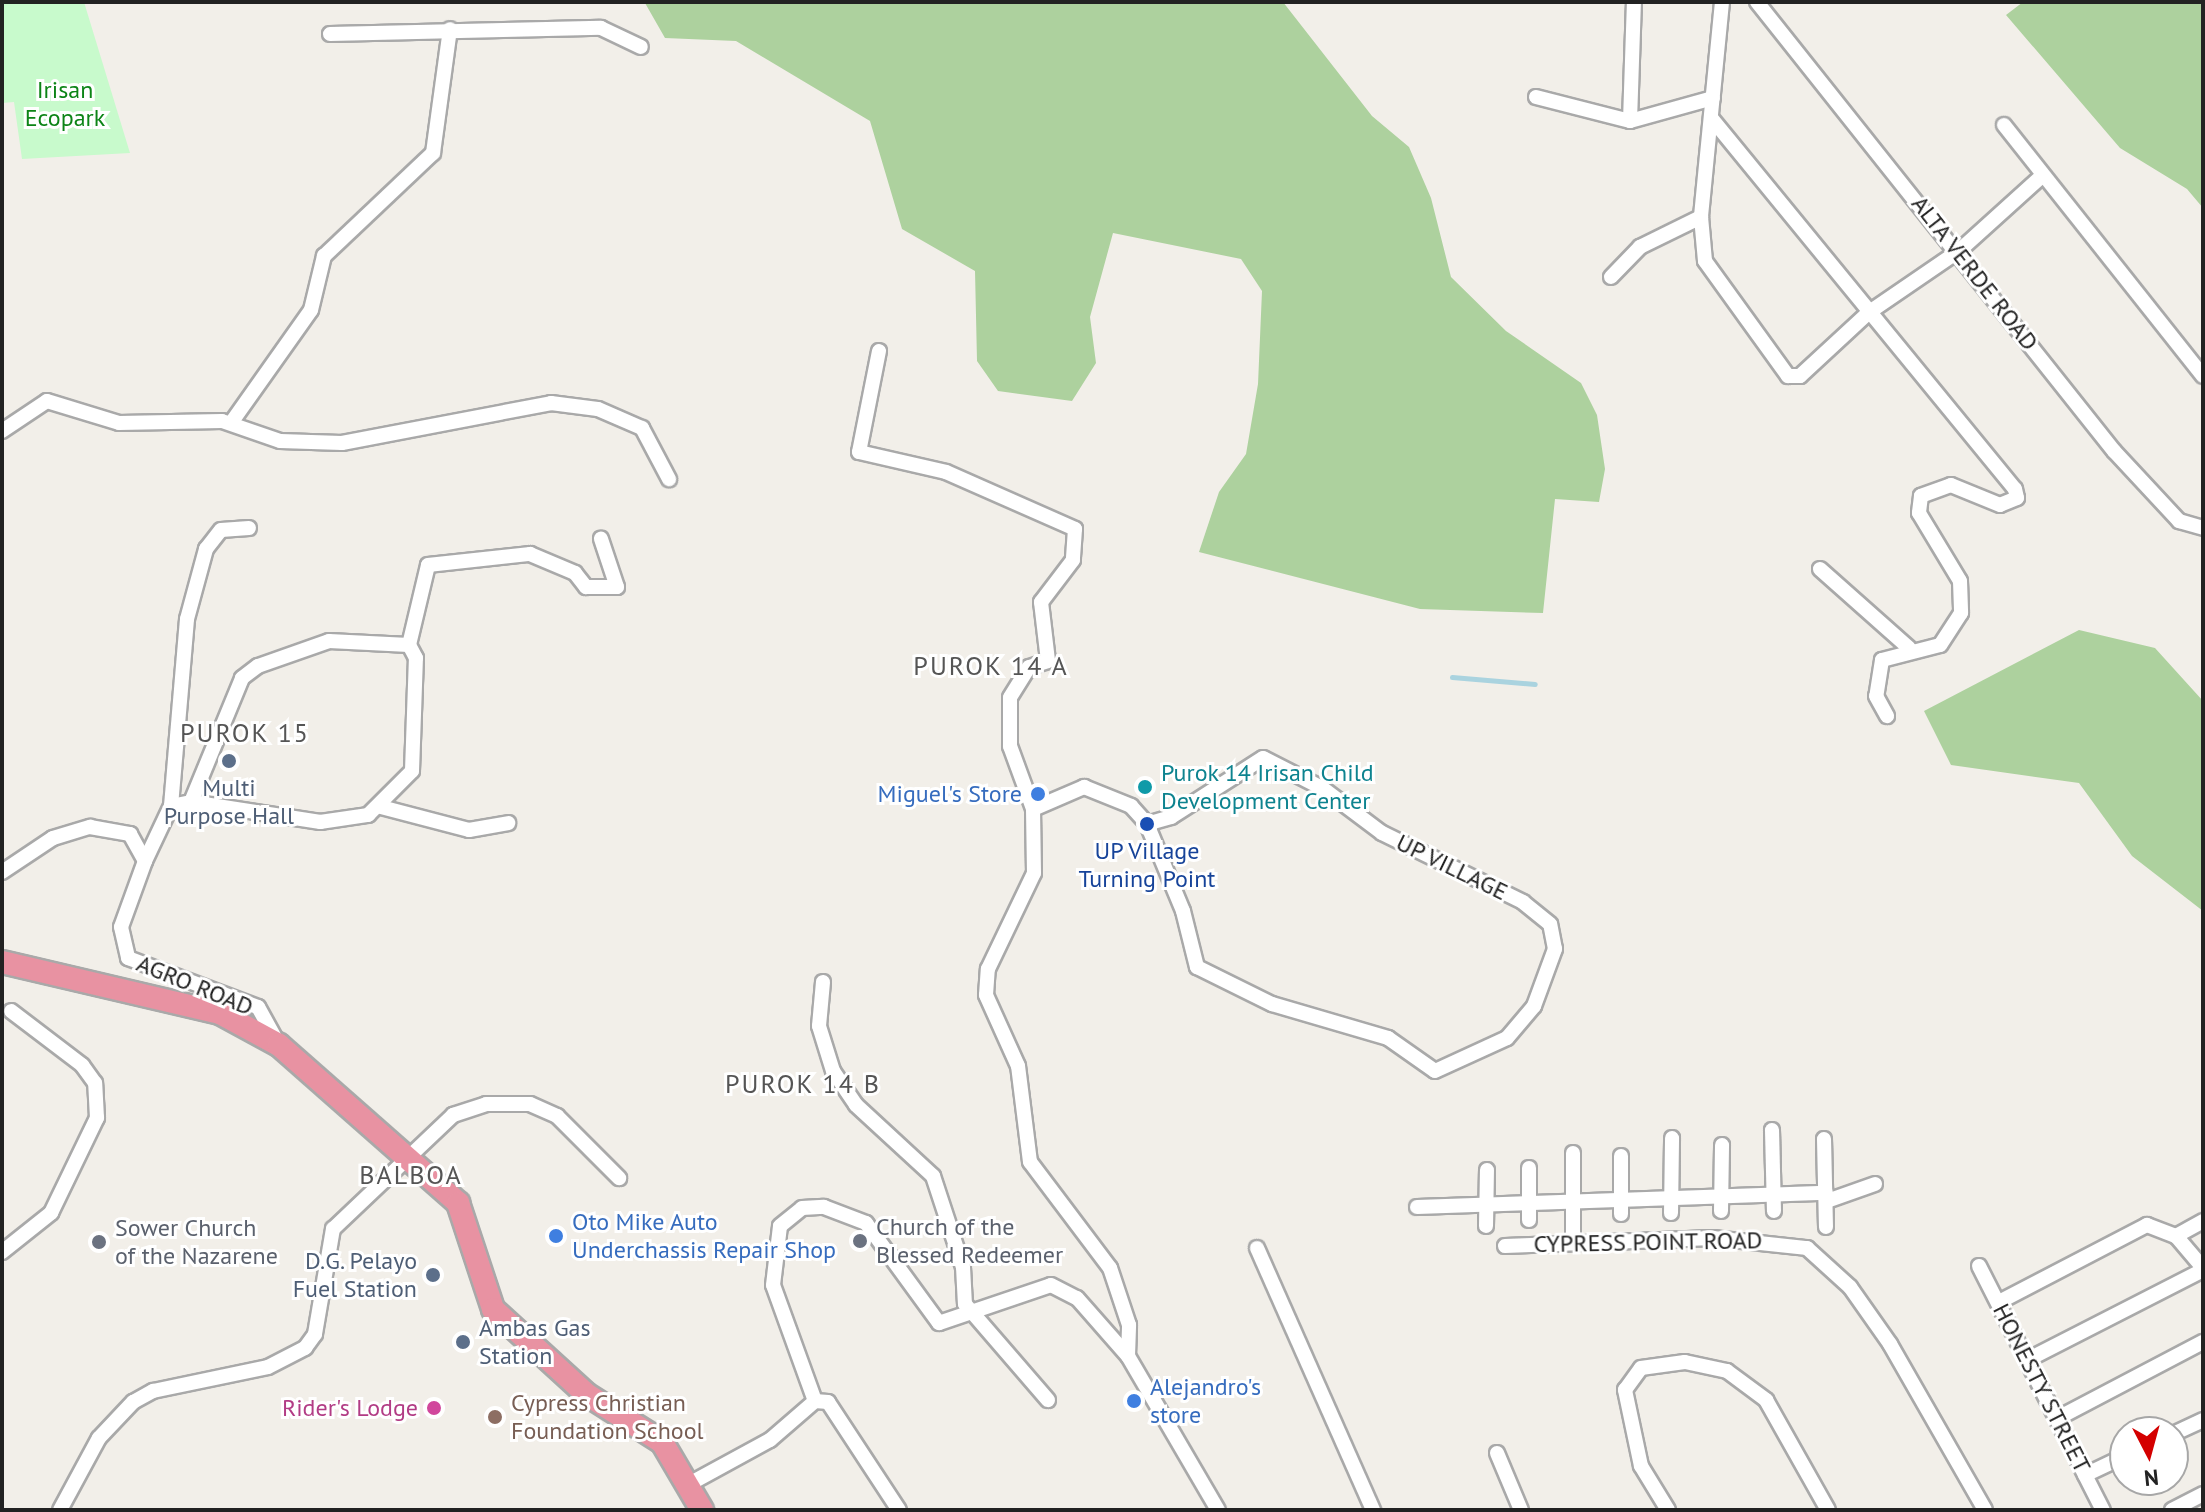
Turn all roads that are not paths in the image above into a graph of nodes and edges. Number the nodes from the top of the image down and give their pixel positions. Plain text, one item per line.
1 (1634, 2) edge
2 (1722, 2) edge
3 (1757, 2) edge
4 (450, 29) junction
5 (330, 34) dead end
6 (641, 47) dead end
7 (1536, 97) dead end
8 (1713, 98) junction
9 (1712, 119) junction
10 (1630, 121) junction
11 (2004, 125) dead end
12 (2042, 176) junction
13 (1701, 217) junction
14 (1960, 250) junction
15 (1611, 277) dead end
16 (1868, 313) junction
17 (879, 351) dead end
18 (2203, 376) edge
19 (231, 423) junction
20 (2, 431) edge
21 (669, 479) dead end
22 (249, 528) dead end
23 (2203, 528) edge
24 (601, 539) dead end
25 (1820, 569) dead end
26 (409, 645) junction
27 (1909, 648) junction
28 (1887, 716) dead end
29 (191, 802) junction
30 (171, 806) junction
31 (381, 807) junction
32 (1033, 809) junction
33 (508, 823) dead end
34 (1147, 824) junction
35 (145, 861) junction
36 (2, 872) edge
37 (2, 962) edge
38 (823, 982) dead end
39 (11, 1011) dead end
40 (279, 1045) junction
41 (1772, 1130) dead end
42 (1672, 1138) dead end
43 (1824, 1139) dead end
44 (1722, 1145) dead end
45 (1573, 1153) dead end
46 (408, 1156) junction
47 (1621, 1156) dead end
48 (1529, 1168) dead end
49 (1487, 1170) dead end
50 (619, 1178) dead end
51 (1875, 1184) dead end
52 (1774, 1195) junction
53 (1826, 1197) junction
54 (1573, 1201) junction
55 (1529, 1203) junction
56 (1487, 1204) junction
57 (1722, 1204) junction
58 (1671, 1206) junction
59 (1417, 1207) dead end
60 (1620, 1207) junction
61 (1774, 1211) dead end
62 (1529, 1220) dead end
63 (2201, 1221) edge
64 (1486, 1226) dead end
65 (1826, 1227) dead end
66 (2180, 1232) junction
67 (1573, 1242) junction
68 (1505, 1246) dead end
69 (1257, 1248) dead end
70 (2, 1252) edge
71 (1979, 1266) dead end
72 (2203, 1269) edge
73 (1999, 1302) junction
74 (970, 1313) junction
75 (2203, 1342) edge
76 (1128, 1356) junction
77 (2029, 1359) junction
78 (1048, 1400) dead end
79 (815, 1401) junction
80 (2058, 1418) junction
81 (1497, 1453) dead end
82 (2109, 1464) edge
83 (2085, 1475) junction
84 (691, 1483) junction
85 (2203, 1494) edge
86 (60, 1510) edge
87 (702, 1510) edge
88 (899, 1510) edge
89 (1218, 1510) edge
90 (1373, 1510) edge
91 (1521, 1510) edge
92 (1668, 1510) edge
93 (1828, 1510) edge
94 (1985, 1510) edge
95 (2103, 1510) edge
96 (2173, 1510) edge

1 - 10 street
2 - 8 street
3 - 14 street, ALTA VERDE ROAD
4 - 5 street
4 - 6 street
4 - 19 street
7 - 10 street
8 - 9 street
8 - 10 street
9 - 13 street
9 - 16 street
11 - 12 street
12 - 14 street
12 - 18 street
13 - 15 street
13 - 16 street
14 - 16 street
14 - 23 street, ALTA VERDE ROAD
16 - 27 street
17 - 32 street
19 - 20 street
19 - 21 street
22 - 30 street
24 - 26 street
25 - 27 street
26 - 29 street
26 - 31 street
27 - 28 street
29 - 30 street
29 - 31 street
30 - 35 street
31 - 33 street
32 - 34 street
32 - 76 street
34 - 34 street, UP VILLAGE
35 - 36 street
35 - 40 street, AGRO ROAD
37 - 40 highway
38 - 74 street
39 - 70 street
40 - 46 highway
41 - 52 street
42 - 58 street
43 - 53 street
44 - 57 street
45 - 54 street
46 - 50 street
46 - 84 highway
46 - 86 street
47 - 60 street
48 - 55 street
49 - 56 street
51 - 53 street
52 - 53 street
52 - 57 street
52 - 61 street
53 - 65 street
54 - 55 street
54 - 60 street
54 - 67 street
55 - 56 street
55 - 62 street
56 - 59 street
56 - 64 street
57 - 58 street
58 - 60 street
63 - 66 street
66 - 72 street
66 - 73 street
67 - 68 street, CYPRESS POINT ROAD
67 - 94 street, CYPRESS POINT ROAD
69 - 90 street
71 - 73 street, HONESTY STREET
72 - 77 street
73 - 77 street, HONESTY STREET
74 - 76 street
74 - 78 street
74 - 79 street
75 - 80 street
76 - 89 street
77 - 80 street, HONESTY STREET
79 - 84 street
79 - 88 street
80 - 83 street, HONESTY STREET
81 - 91 street
82 - 83 street
83 - 95 street, HONESTY STREET
84 - 87 highway
85 - 96 street
92 - 93 street

